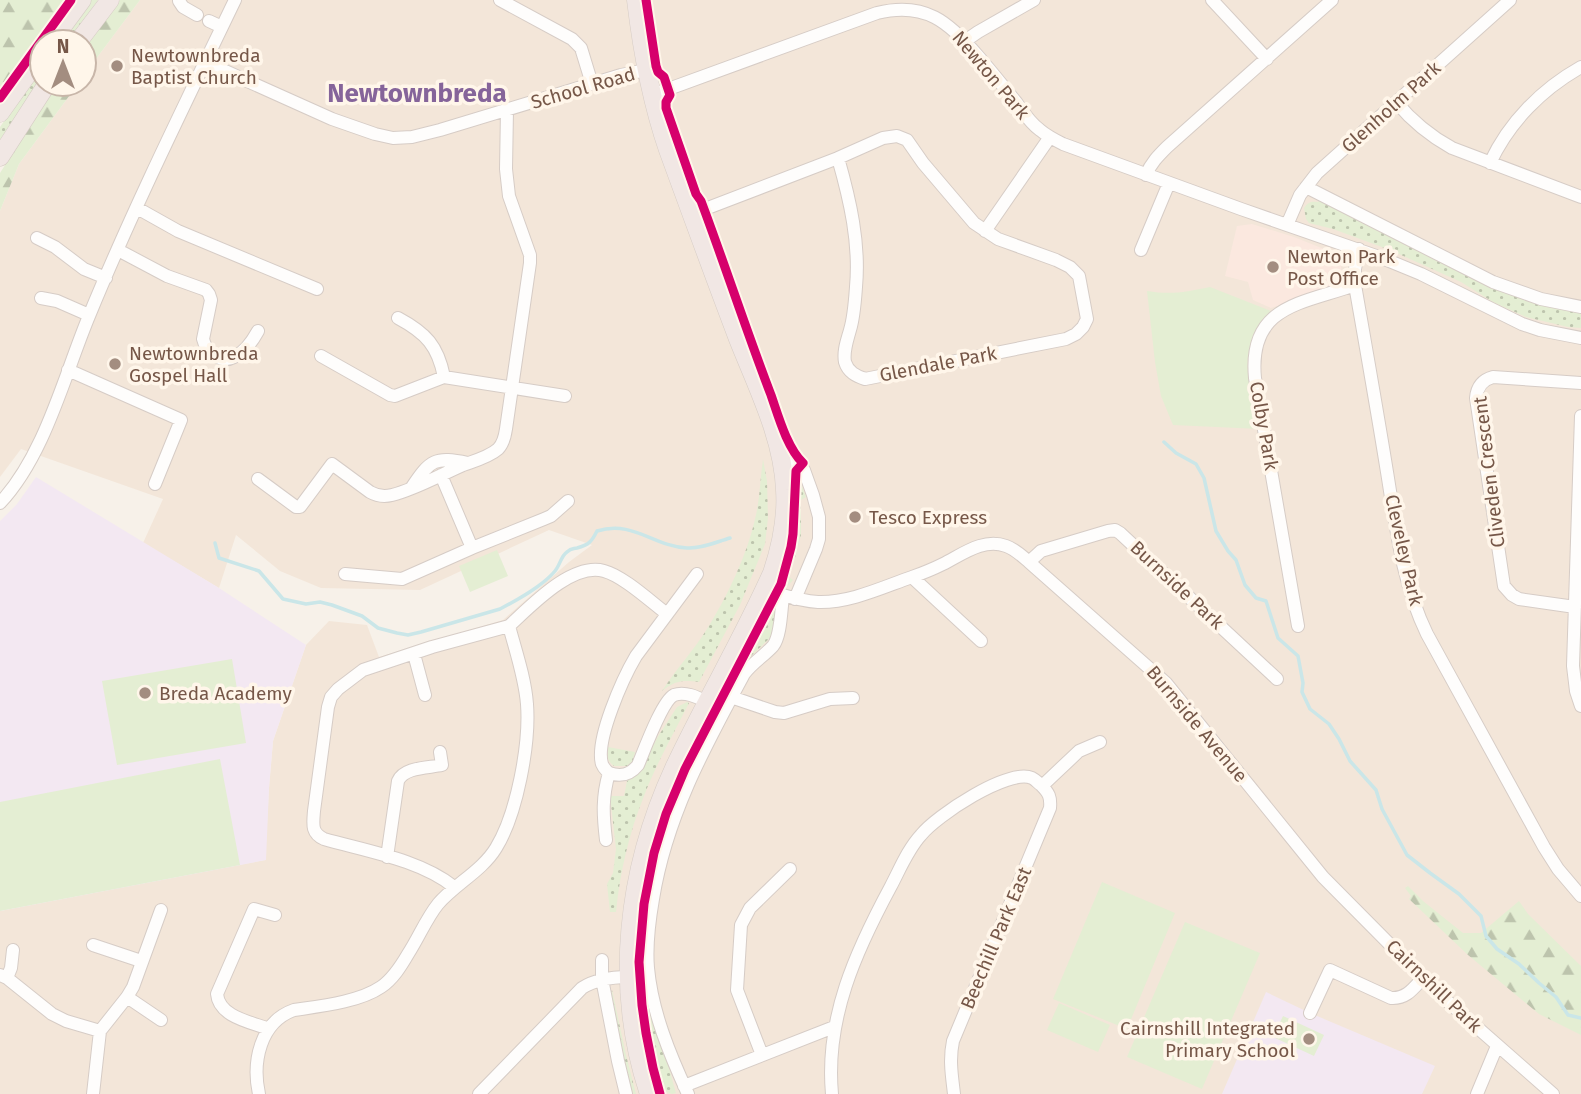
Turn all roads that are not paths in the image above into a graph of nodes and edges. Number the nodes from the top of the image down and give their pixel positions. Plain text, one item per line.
1 (82, 0) edge
2 (110, 0) edge
3 (235, 0) edge
4 (500, 0) edge
5 (636, 0) edge
6 (1034, 0) edge
7 (1212, 0) edge
8 (1332, 0) edge
9 (1510, 0) edge
10 (179, 1) edge
11 (920, 5) edge
12 (222, 27) junction
13 (61, 28) edge
14 (89, 28) edge
15 (965, 41) junction
16 (1267, 59) junction
17 (205, 62) junction
18 (1581, 67) edge
19 (646, 70) junction
20 (28, 74) edge
21 (592, 84) junction
22 (652, 95) junction
23 (38, 98) edge
24 (1396, 102) junction
25 (507, 110) junction
26 (0, 113) edge
27 (1050, 137) junction
28 (0, 156) edge
29 (838, 158) junction
30 (1490, 163) junction
31 (1146, 175) junction
32 (1169, 183) junction
33 (1306, 187) junction
34 (1580, 194) edge
35 (137, 208) junction
36 (692, 214) junction
37 (1287, 225) junction
38 (985, 231) junction
39 (37, 238) dead end
40 (1359, 249) junction
41 (118, 250) junction
42 (1141, 250) dead end
43 (106, 278) junction
44 (1355, 285) junction
45 (317, 289) dead end
46 (41, 298) dead end
47 (1581, 307) edge
48 (89, 315) junction
49 (398, 318) dead end
50 (258, 331) dead end
51 (1581, 338) edge
52 (321, 356) dead end
53 (68, 370) junction
54 (444, 377) junction
55 (1581, 383) edge
56 (512, 387) junction
57 (565, 396) dead end
58 (1581, 416) edge
59 (777, 444) junction
60 (1580, 460) edge
61 (469, 463) junction
62 (441, 475) junction
63 (784, 477) junction
64 (807, 478) junction
65 (258, 479) dead end
66 (155, 484) dead end
67 (412, 487) junction
68 (568, 501) dead end
69 (0, 503) edge
70 (472, 548) junction
71 (1029, 562) junction
72 (1579, 562) edge
73 (345, 574) dead end
74 (697, 574) dead end
75 (912, 577) junction
76 (765, 590) junction
77 (789, 598) junction
78 (1575, 607) junction
79 (667, 614) junction
80 (509, 626) junction
81 (1298, 626) dead end
82 (981, 641) dead end
83 (414, 653) junction
84 (1277, 679) dead end
85 (425, 695) dead end
86 (731, 697) junction
87 (853, 698) dead end
88 (707, 702) junction
89 (1581, 706) edge
90 (1100, 742) dead end
91 (440, 752) dead end
92 (609, 773) junction
93 (1042, 786) junction
94 (606, 840) dead end
95 (387, 857) junction
96 (790, 869) dead end
97 (1320, 872) joint
98 (454, 887) junction
99 (1580, 894) edge
100 (161, 910) dead end
101 (275, 915) dead end
102 (93, 945) dead end
103 (13, 950) dead end
104 (602, 960) dead end
105 (141, 961) junction
106 (4, 977) edge
107 (628, 977) junction
108 (1423, 978) junction
109 (602, 979) junction
110 (127, 997) junction
111 (1310, 1013) dead end
112 (161, 1020) dead end
113 (834, 1027) junction
114 (269, 1029) junction
115 (100, 1031) junction
116 (1497, 1046) junction
117 (762, 1055) junction
118 (686, 1090) edge
119 (93, 1094) edge
120 (259, 1094) edge
121 (479, 1094) edge
122 (626, 1094) edge
123 (649, 1094) edge
124 (832, 1094) edge
125 (954, 1094) edge
126 (1477, 1094) edge
127 (1553, 1094) edge

1 - 13 highway
2 - 14 highway
3 - 12 street
4 - 21 street
5 - 19 highway
6 - 15 street
7 - 16 street
8 - 16 street
9 - 24 street, Glenholm Park
10 - 12 street
11 - 15 street, Newton Park
11 - 22 street, Newton Park
12 - 17 street
15 - 27 street, Newton Park
16 - 31 street
17 - 25 street, School Road
17 - 35 street
18 - 30 street
19 - 21 street, School Road
19 - 22 highway
20 - 26 highway
21 - 25 street, School Road
22 - 36 highway
23 - 28 highway
24 - 30 street
24 - 33 street, Glenholm Park
25 - 56 street
27 - 31 street, Newton Park
27 - 38 street
29 - 36 street, Glendale Park
29 - 38 street, Glendale Park
29 - 38 street, Glendale Park
30 - 34 street
31 - 32 street, Newton Park
32 - 37 street, Newton Park
32 - 42 street
33 - 37 street, Glenholm Park
33 - 47 street
35 - 41 street
35 - 45 street
36 - 59 highway
37 - 40 street, Newton Park
39 - 43 street
40 - 44 street, Cleveley Park
40 - 51 street, Newton Park
41 - 43 street
41 - 50 street
43 - 48 street
44 - 81 street, Colby Park
44 - 99 street, Cleveley Park
46 - 48 street
48 - 53 street
49 - 54 street
52 - 54 street
53 - 66 street
53 - 69 street
54 - 56 street
55 - 78 street, Cliveden Crescent
56 - 57 street
56 - 61 street
58 - 60 street
59 - 63 highway
59 - 64 street
60 - 72 street
61 - 62 street
61 - 67 street
62 - 67 street
62 - 70 street
63 - 64 street
63 - 76 highway
64 - 77 street
65 - 67 street
68 - 70 street
70 - 73 street
71 - 75 street
71 - 84 street, Burnside Park
71 - 97 street, Burnside Avenue
72 - 78 street
74 - 79 street
75 - 77 street
75 - 82 street
76 - 77 street
76 - 88 highway
77 - 86 street
78 - 89 street
79 - 80 street
79 - 92 street
80 - 83 street
80 - 98 street
83 - 85 street
83 - 95 street
86 - 87 street
86 - 118 street
88 - 92 street
88 - 107 highway
90 - 93 street
91 - 95 street
92 - 94 street
93 - 113 street
93 - 125 street, Beechill Park East
95 - 98 street
96 - 117 street
97 - 108 street, Cairnshill Park
98 - 114 street
100 - 105 street
101 - 114 street
102 - 105 street
103 - 106 street
104 - 109 street
105 - 110 street
106 - 115 street
107 - 109 street
107 - 123 highway
108 - 111 street
108 - 116 street, Cairnshill Park
109 - 121 street
109 - 122 street
110 - 112 street
110 - 115 street
113 - 117 street
113 - 124 street
114 - 120 street
115 - 119 street
116 - 126 street
116 - 127 street, Cairnshill Park
117 - 118 street

